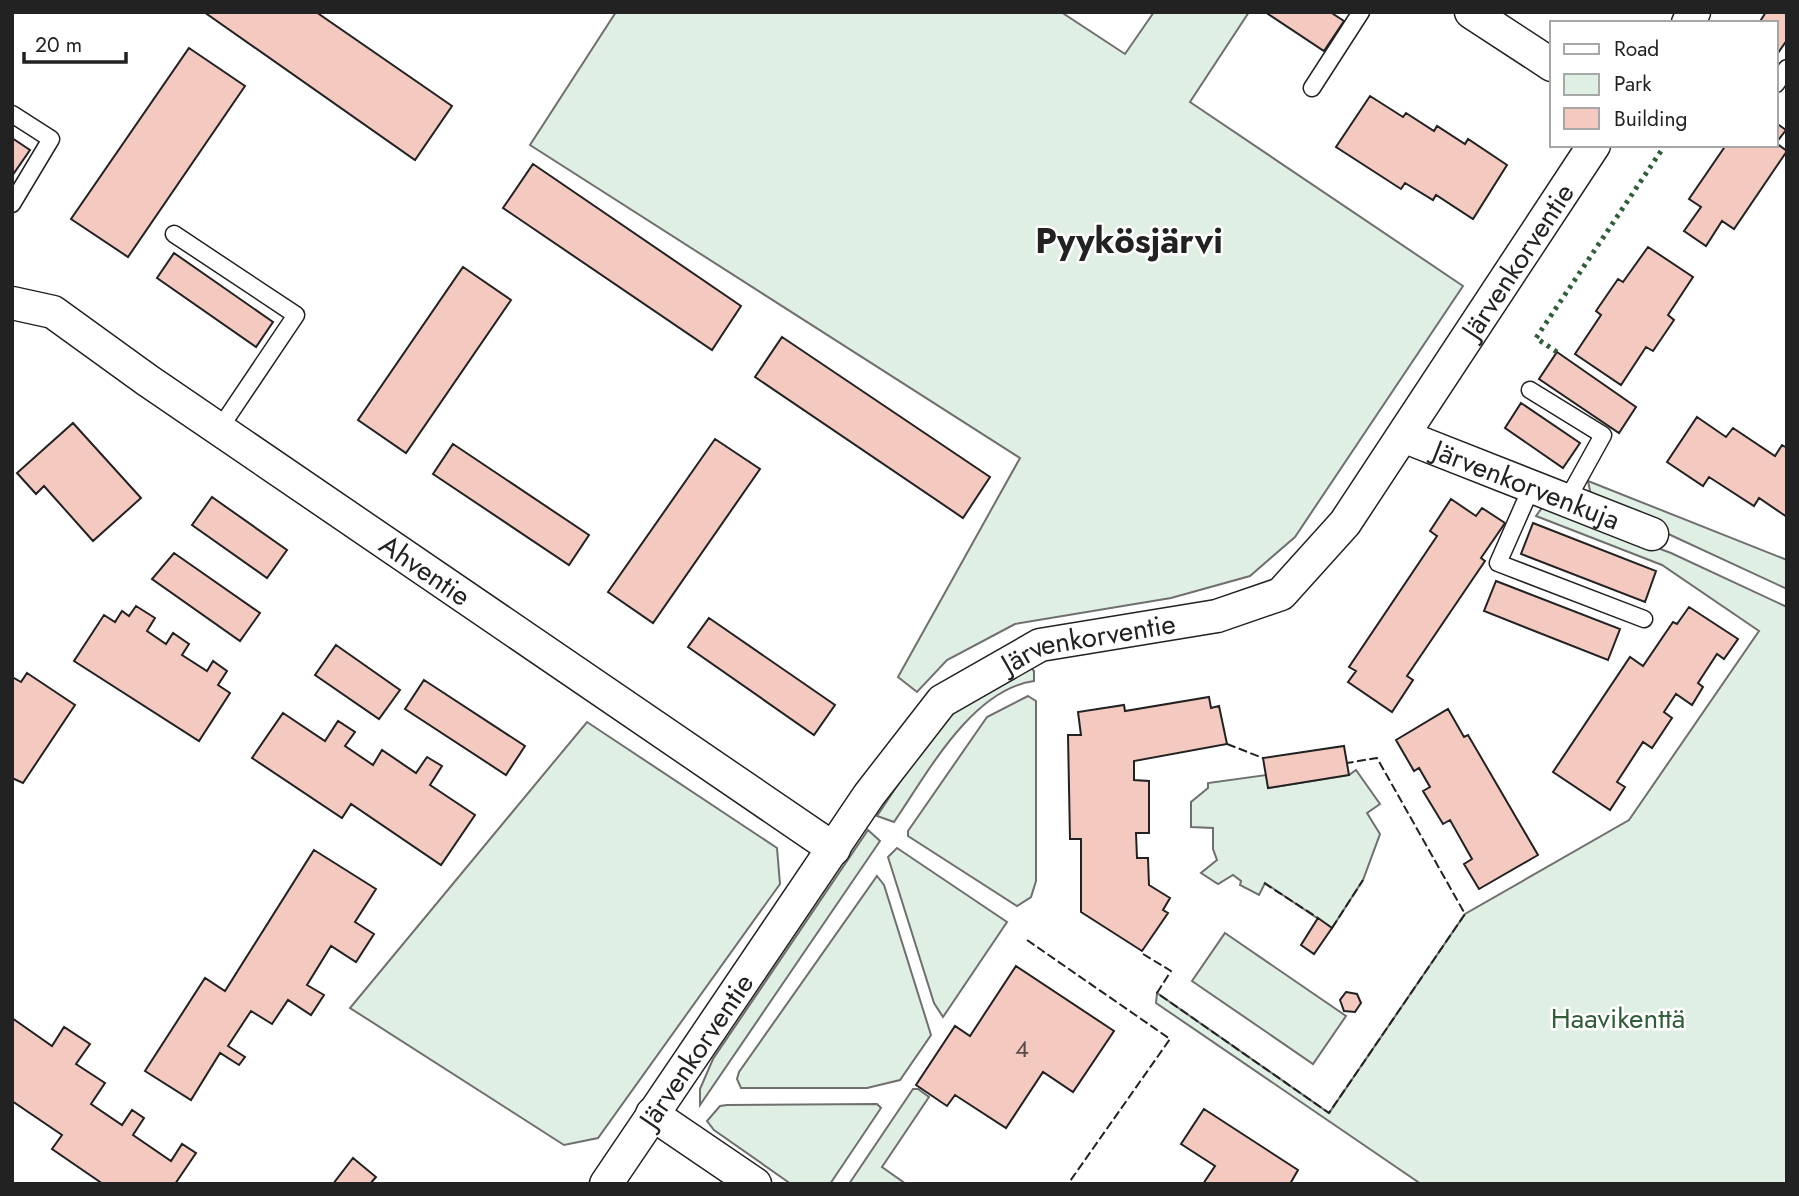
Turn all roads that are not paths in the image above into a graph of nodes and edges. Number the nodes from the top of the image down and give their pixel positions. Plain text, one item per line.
1 (1361, 12) edge
2 (1471, 12) edge
3 (1550, 64) edge
4 (1312, 88) dead end
5 (12, 114) edge
6 (1593, 147) edge
7 (12, 204) edge
8 (174, 234) dead end
9 (14, 297) edge
10 (1530, 390) dead end
11 (219, 428) junction
12 (1403, 436) junction
13 (1532, 486) junction
14 (1567, 500) junction
15 (1652, 534) dead end
16 (1644, 619) dead end
17 (834, 849) junction
18 (652, 1114) junction
19 (606, 1184) edge
20 (755, 1184) edge

1 - 4 lane
2 - 3 street
5 - 7 lane
6 - 12 street, Järvenkorventie
8 - 11 lane
9 - 11 street, Ahventie
10 - 14 lane
11 - 17 street, Ahventie
12 - 13 street, Järvenkorvenkuja
12 - 17 street, Järvenkorventie
13 - 14 street, Järvenkorvenkuja
13 - 16 lane
14 - 15 street, Järvenkorvenkuja
17 - 18 street, Järvenkorventie
18 - 19 street, Järvenkorventie
18 - 20 street

